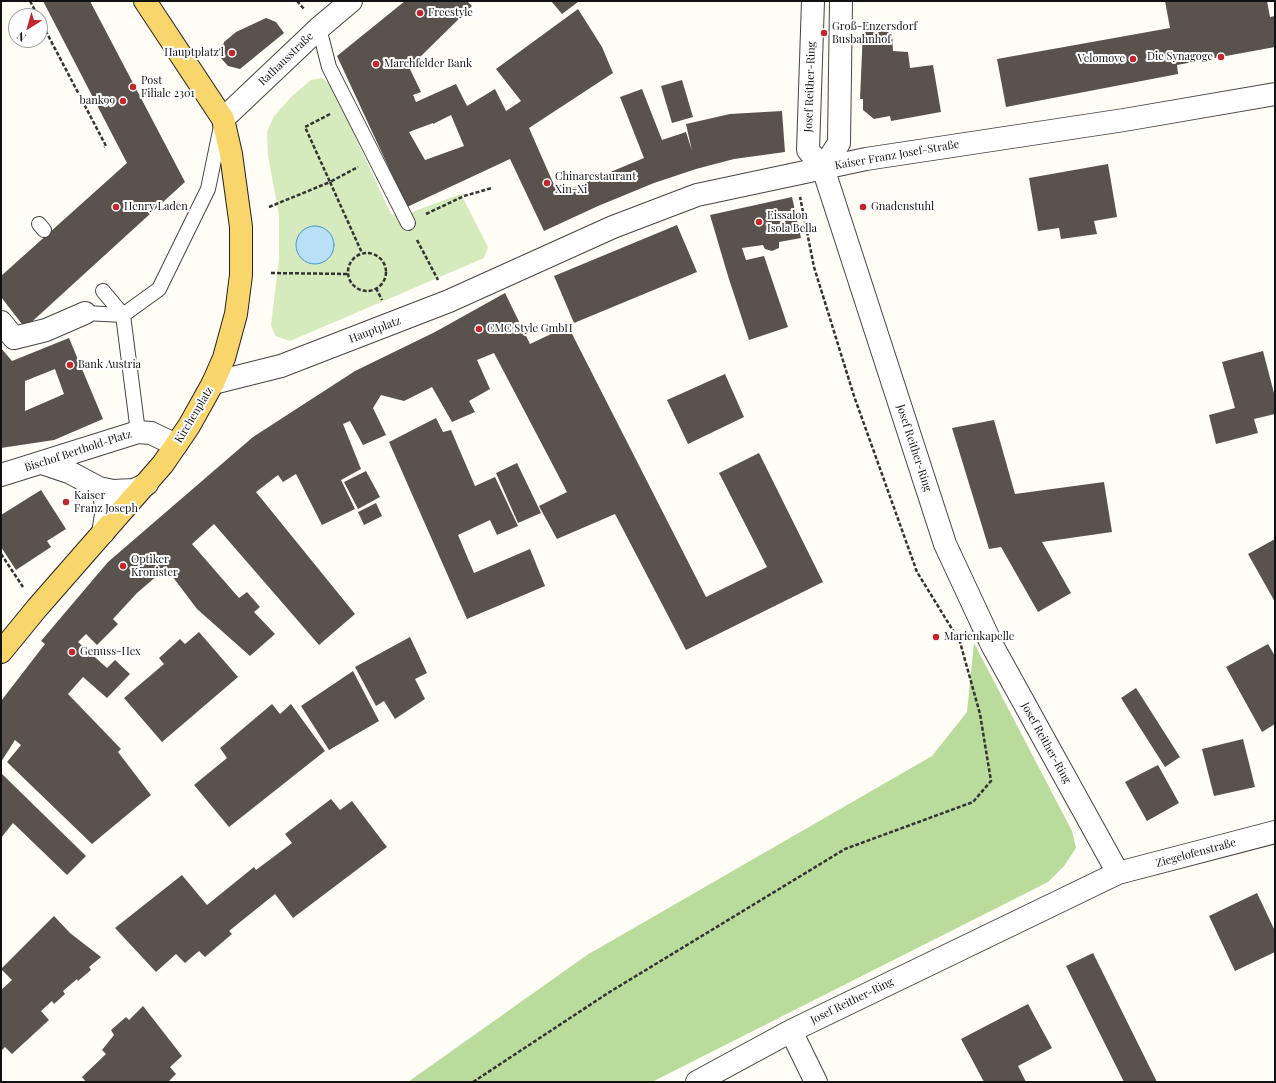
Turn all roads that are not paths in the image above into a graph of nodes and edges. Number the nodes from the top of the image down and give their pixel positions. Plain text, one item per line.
1 (145, 1) edge
2 (351, 1) edge
3 (813, 1) edge
4 (842, 1) edge
5 (319, 28) junction
6 (1275, 94) edge
7 (222, 119) junction
8 (823, 168) junction
9 (408, 223) road end
10 (532, 263) joint
11 (103, 291) dead end
12 (84, 313) joint
13 (123, 315) junction
14 (1, 322) edge
15 (213, 384) junction
16 (138, 432) junction
17 (176, 445) junction
18 (42, 463) junction
19 (1, 475) edge
20 (147, 484) junction
21 (99, 488) junction
22 (103, 533) junction
23 (1, 652) edge
24 (1275, 832) edge
25 (1118, 873) junction
26 (791, 1031) junction
27 (697, 1082) edge
28 (816, 1082) edge

1 - 7 main road, Kirchenplatz
2 - 5 street, Rathausstraße
3 - 8 street, Josef Reither-Ring
4 - 8 street
5 - 7 street, Rathausstraße
5 - 9 lane
6 - 8 street, Kaiser Franz Josef-Straße
7 - 13 lane
7 - 15 main road, Kirchenplatz
8 - 10 street, Kaiser Franz Josef-Straße
8 - 25 street, Josef Reither-Ring
10 - 15 street, Hauptplatz
11 - 13 lane
12 - 13 lane
12 - 14 street
13 - 16 lane
15 - 17 main road, Kirchenplatz
16 - 17 street, Bischof Berthold-Platz
16 - 18 street, Bischof Berthold-Platz
17 - 20 main road, Kirchenplatz
18 - 19 street, Bischof Berthold-Platz
18 - 21 street
20 - 21 street
20 - 22 main road, Kirchenplatz
21 - 22 street
22 - 23 main road, Kirchenplatz
24 - 25 street, Ziegelofenstraße
25 - 26 street, Josef Reither-Ring
26 - 27 street, Josef Reither-Ring
26 - 28 street

